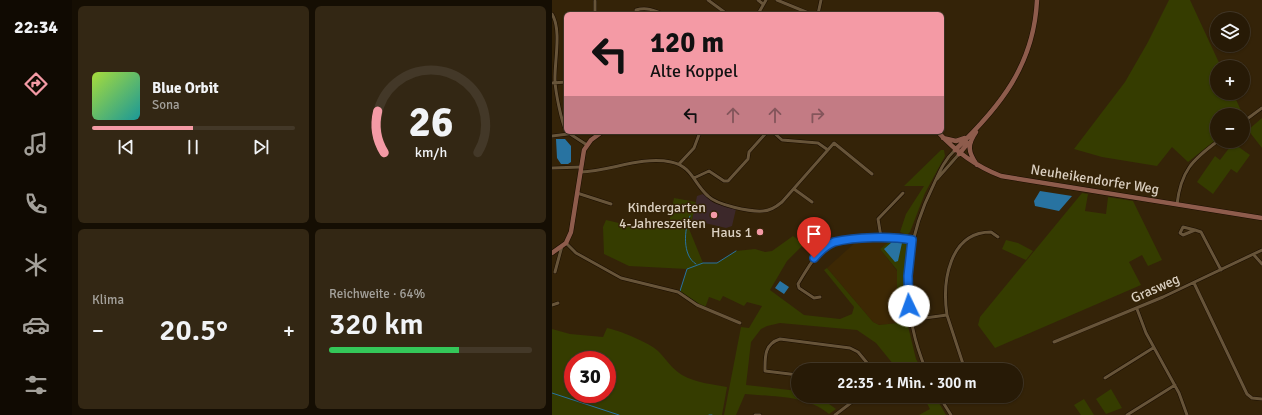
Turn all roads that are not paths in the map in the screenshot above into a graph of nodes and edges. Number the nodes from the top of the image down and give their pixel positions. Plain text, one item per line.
1 (708, 0) edge
2 (758, 0) edge
3 (777, 0) edge
4 (821, 0) edge
5 (1037, 0) edge
6 (595, 1) edge
7 (764, 2) edge
8 (595, 12) edge
9 (636, 12) edge
10 (658, 12) edge
11 (724, 12) edge
12 (759, 12) edge
13 (805, 12) edge
14 (818, 12) edge
15 (552, 14) edge
16 (564, 82) edge
17 (554, 83) edge
18 (1262, 108) edge
19 (1250, 117) edge
20 (564, 121) edge
21 (564, 133) edge
22 (570, 134) edge
23 (600, 134) edge
24 (699, 134) edge
25 (764, 134) edge
26 (775, 134) edge
27 (940, 134) edge
28 (552, 136) edge
29 (971, 137) junction
30 (943, 138) junction
31 (587, 145) junction
32 (1210, 147) edge
33 (828, 150) junction
34 (955, 150) junction
35 (959, 154) junction
36 (679, 164) junction
37 (977, 166) junction
38 (552, 168) edge
39 (581, 170) junction
40 (872, 174) dead end
41 (694, 178) junction
42 (934, 184) junction
43 (794, 189) junction
44 (577, 193) junction
45 (902, 193) dead end
46 (812, 202) dead end
47 (611, 204) dead end
48 (1177, 204) junction
49 (1262, 218) edge
50 (1195, 230) dead end
51 (881, 237) junction
52 (998, 237) dead end
53 (912, 240) junction
54 (564, 244) junction
55 (1262, 250) edge
56 (552, 253) edge
57 (1254, 255) junction
58 (1262, 264) edge
59 (1222, 270) junction
60 (555, 272) dead end
61 (1194, 283) junction
62 (820, 297) dead end
63 (558, 303) dead end
64 (552, 305) edge
65 (1137, 309) junction
66 (947, 315) junction
67 (910, 320) junction
68 (740, 323) dead end
69 (1054, 342) dead end
70 (1153, 348) junction
71 (867, 363) edge
72 (924, 363) edge
73 (963, 363) edge
74 (791, 374) edge
75 (1105, 378) dead end
76 (1175, 385) junction
77 (1262, 399) edge
78 (849, 403) edge
79 (944, 403) edge
80 (755, 415) edge
81 (760, 415) edge
82 (835, 415) edge
83 (951, 415) edge
84 (1127, 415) edge
85 (1187, 415) edge

1 - 11 street
2 - 7 street
3 - 13 street
4 - 14 street
5 - 29 street
6 - 8 street
7 - 12 street
9 - 10 street
15 - 17 street
16 - 17 street
17 - 20 street
18 - 19 street
21 - 28 street
22 - 31 street
23 - 31 street
24 - 36 street
25 - 41 street
26 - 33 street
27 - 30 street, Neuheikendorfer Weg
29 - 30 street
29 - 34 street
29 - 35 street
29 - 37 street
30 - 34 street, Neuheikendorfer Weg
31 - 39 street
32 - 48 street
33 - 40 street
33 - 43 street
34 - 35 street, Neuheikendorfer Weg
34 - 42 street
35 - 37 street, Neuheikendorfer Weg
35 - 42 street
36 - 39 street
36 - 41 street
37 - 48 street, Neuheikendorfer Weg
38 - 39 street
39 - 44 street
41 - 43 street
42 - 53 street
43 - 46 street
44 - 47 street
44 - 54 street
45 - 51 street
48 - 49 street, Neuheikendorfer Weg
50 - 59 street
51 - 53 street
51 - 62 street
52 - 66 street
53 - 67 street
54 - 56 street
54 - 60 street
54 - 68 street
55 - 57 street, Grasweg
57 - 58 street
57 - 59 street, Grasweg
59 - 61 street, Grasweg
61 - 65 street, Grasweg
61 - 77 street
63 - 64 street
65 - 69 street, Grasweg
65 - 70 street
66 - 67 street
66 - 73 street
67 - 72 street
70 - 75 street
70 - 76 street
71 - 74 street
76 - 84 street
76 - 85 street
78 - 82 street
79 - 83 street
80 - 81 street

